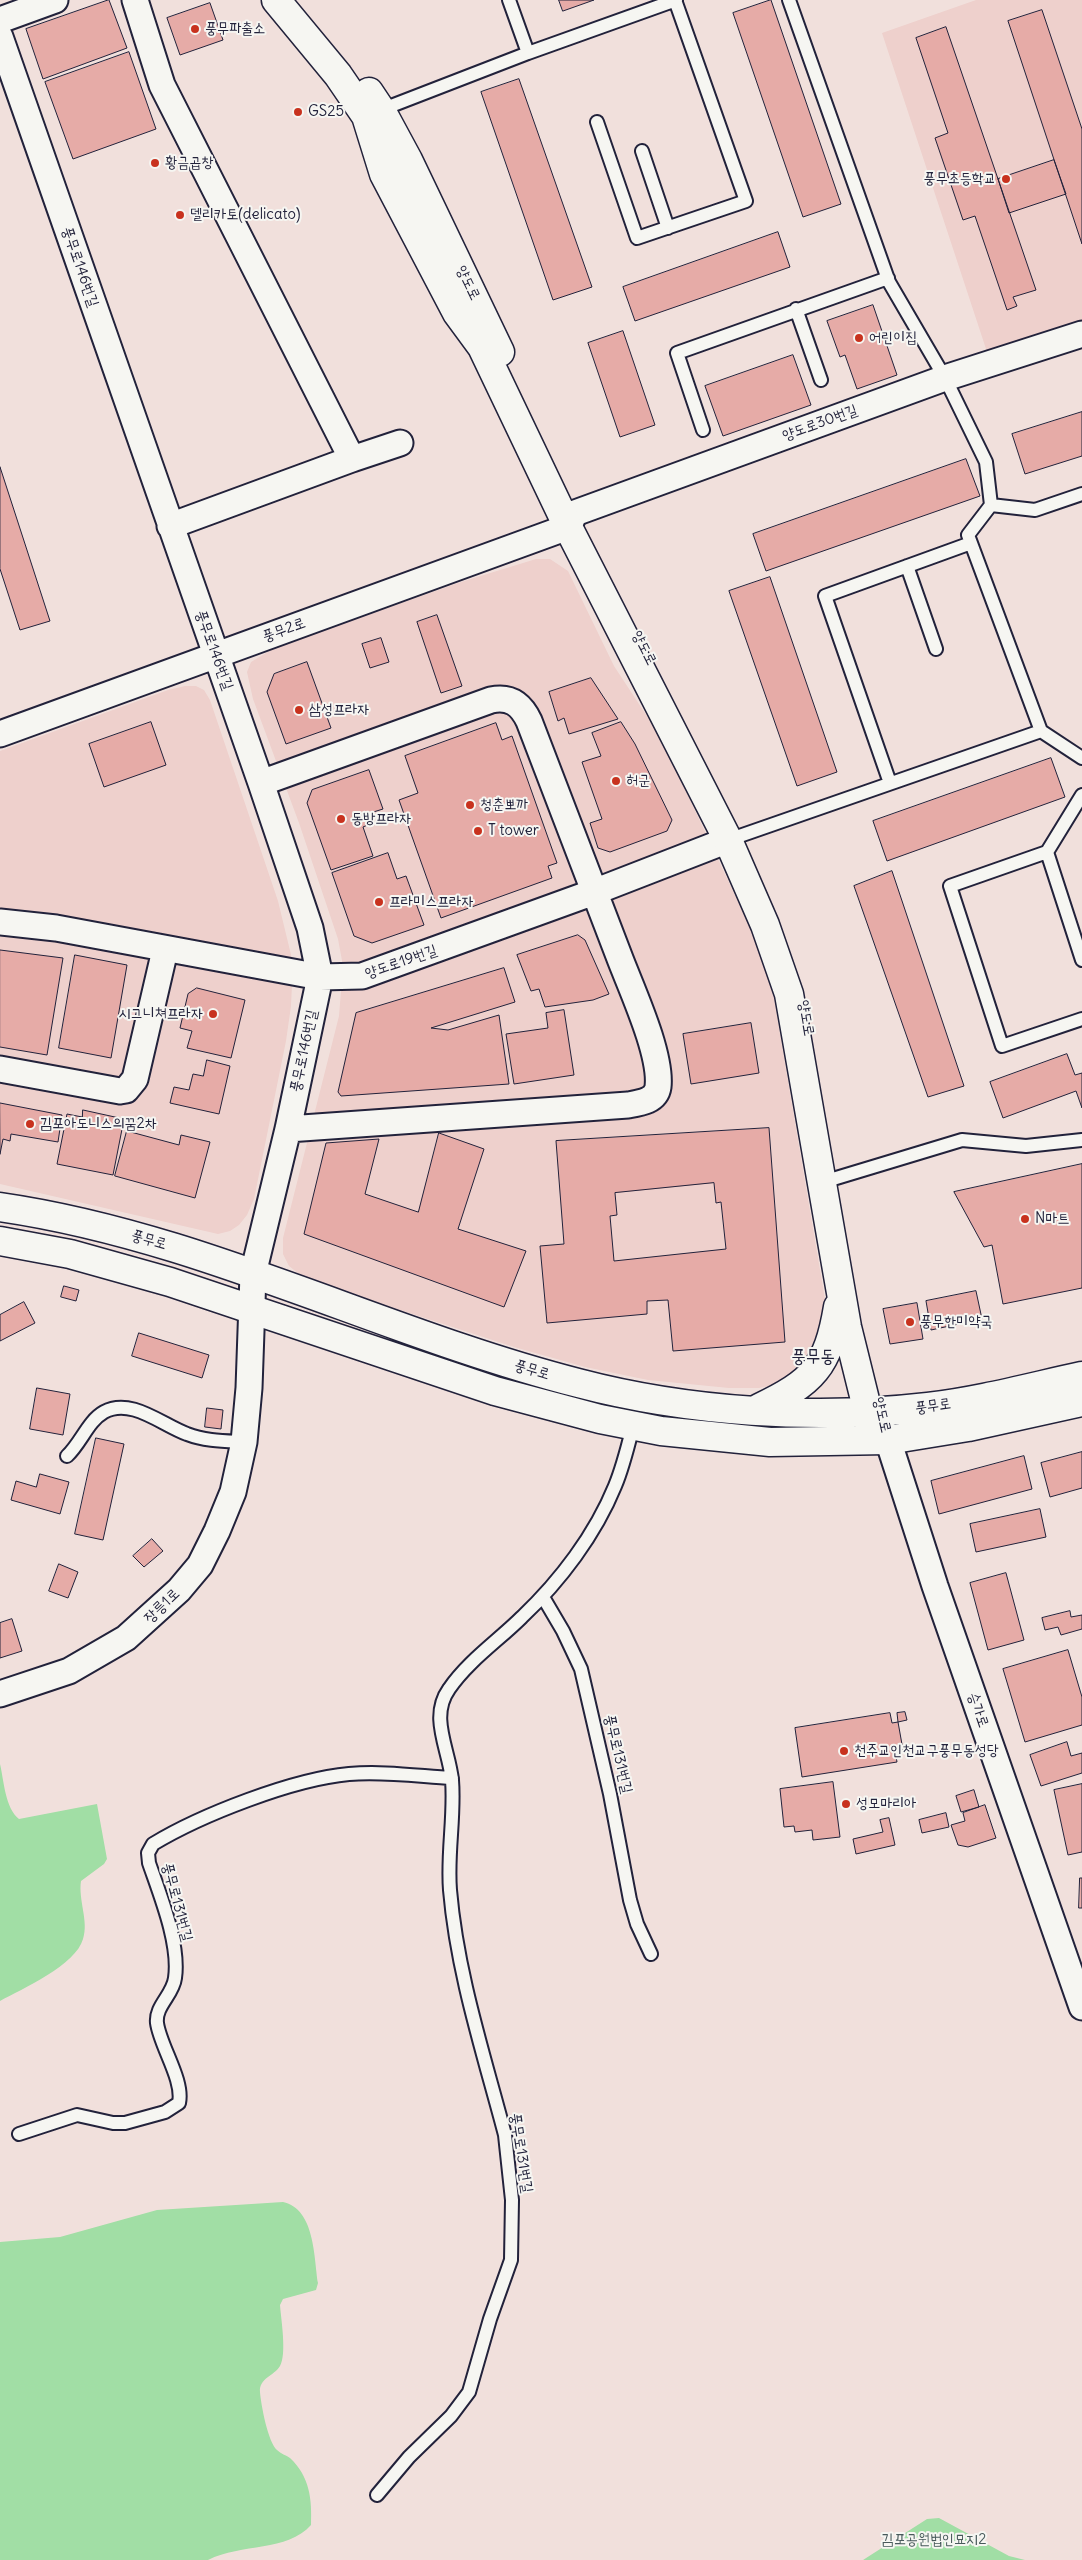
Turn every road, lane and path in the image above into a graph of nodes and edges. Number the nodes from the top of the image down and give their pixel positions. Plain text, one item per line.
1 (55, 0) edge
2 (135, 0) edge
3 (276, 0) edge
4 (294, 0) edge
5 (509, 0) edge
6 (675, 0) edge
7 (789, 0) edge
8 (0, 20) edge
9 (0, 36) edge
10 (528, 53) junction
11 (373, 113) junction
12 (597, 122) dead end
13 (642, 150) dead end
14 (668, 228) junction
15 (888, 278) junction
16 (796, 309) junction
17 (1082, 334) edge
18 (945, 378) junction
19 (821, 380) dead end
20 (703, 430) dead end
21 (400, 443) dead end
22 (352, 460) junction
23 (1082, 494) edge
24 (991, 505) junction
25 (571, 520) junction
26 (170, 526) junction
27 (971, 543) junction
28 (907, 566) junction
29 (936, 649) dead end
30 (216, 654) junction
31 (1041, 731) junction
32 (0, 734) edge
33 (1082, 758) edge
34 (261, 783) junction
35 (890, 783) junction
36 (1082, 795) edge
37 (733, 838) junction
38 (1047, 852) junction
39 (594, 892) junction
40 (0, 922) edge
41 (165, 950) junction
42 (1082, 960) edge
43 (320, 977) junction
44 (1082, 1019) edge
45 (0, 1069) edge
46 (288, 1129) junction
47 (1082, 1140) edge
48 (829, 1180) junction
49 (0, 1207) edge
50 (0, 1241) edge
51 (253, 1274) junction
52 (841, 1290) junction
53 (252, 1308) junction
54 (1082, 1376) edge
55 (1082, 1402) edge
56 (754, 1410) junction
57 (875, 1412) junction
58 (633, 1426) junction
59 (888, 1440) junction
60 (244, 1442) junction
61 (67, 1456) dead end
62 (543, 1596) junction
63 (0, 1694) edge
64 (452, 1778) junction
65 (651, 1954) dead end
66 (1082, 2007) edge
67 (19, 2134) dead end
68 (377, 2495) dead end

1 - 8 street
2 - 22 street
3 - 11 street, 양도로
4 - 11 street, 양도로
5 - 10 lane
6 - 10 lane
6 - 14 lane
7 - 15 lane
9 - 26 street, 풍무로146번길
10 - 11 lane
11 - 25 street, 양도로
12 - 14 lane
13 - 14 lane
15 - 16 lane
15 - 18 lane
16 - 19 lane
16 - 20 lane
17 - 18 street, 양도로30번길
18 - 24 lane
18 - 25 street, 양도로30번길
21 - 22 street
22 - 26 street
23 - 24 lane
24 - 27 lane
25 - 30 street, 풍무2로
25 - 37 street, 양도로
26 - 30 street, 풍무로146번길
27 - 28 lane
27 - 31 lane
28 - 29 lane
28 - 35 lane
30 - 32 street, 풍무2로
30 - 34 street, 풍무로146번길
31 - 33 lane
31 - 35 lane
34 - 39 street
34 - 43 street, 풍무로146번길
35 - 37 lane
36 - 38 lane
37 - 39 street, 양도로19번길
37 - 48 street, 양도로
38 - 42 lane
38 - 44 lane
39 - 43 street, 양도로19번길
39 - 46 street
40 - 41 street, 양도로19번길
41 - 43 street, 양도로19번길
41 - 45 street
43 - 46 street, 풍무로146번길
46 - 51 street, 풍무로146번길
47 - 48 lane
48 - 52 street, 양도로
48 - 57 street, 양도로
49 - 51 street, 풍무로
50 - 53 street, 풍무로
51 - 53 street, 장릉1로
51 - 56 street, 풍무로
52 - 56 street
52 - 57 street, 양도로
53 - 58 street, 풍무로
53 - 60 street, 장릉1로
54 - 57 street, 풍무로
55 - 59 street, 풍무로
56 - 57 street, 풍무로
57 - 59 street, 양도로
58 - 59 street, 풍무로
58 - 62 lane, 풍무로131번길
59 - 66 street, 승가로
60 - 61 lane
60 - 63 street, 장릉1로
62 - 64 lane, 풍무로131번길
62 - 65 lane, 풍무로131번길
64 - 67 lane, 풍무로131번길
64 - 68 lane, 풍무로131번길

